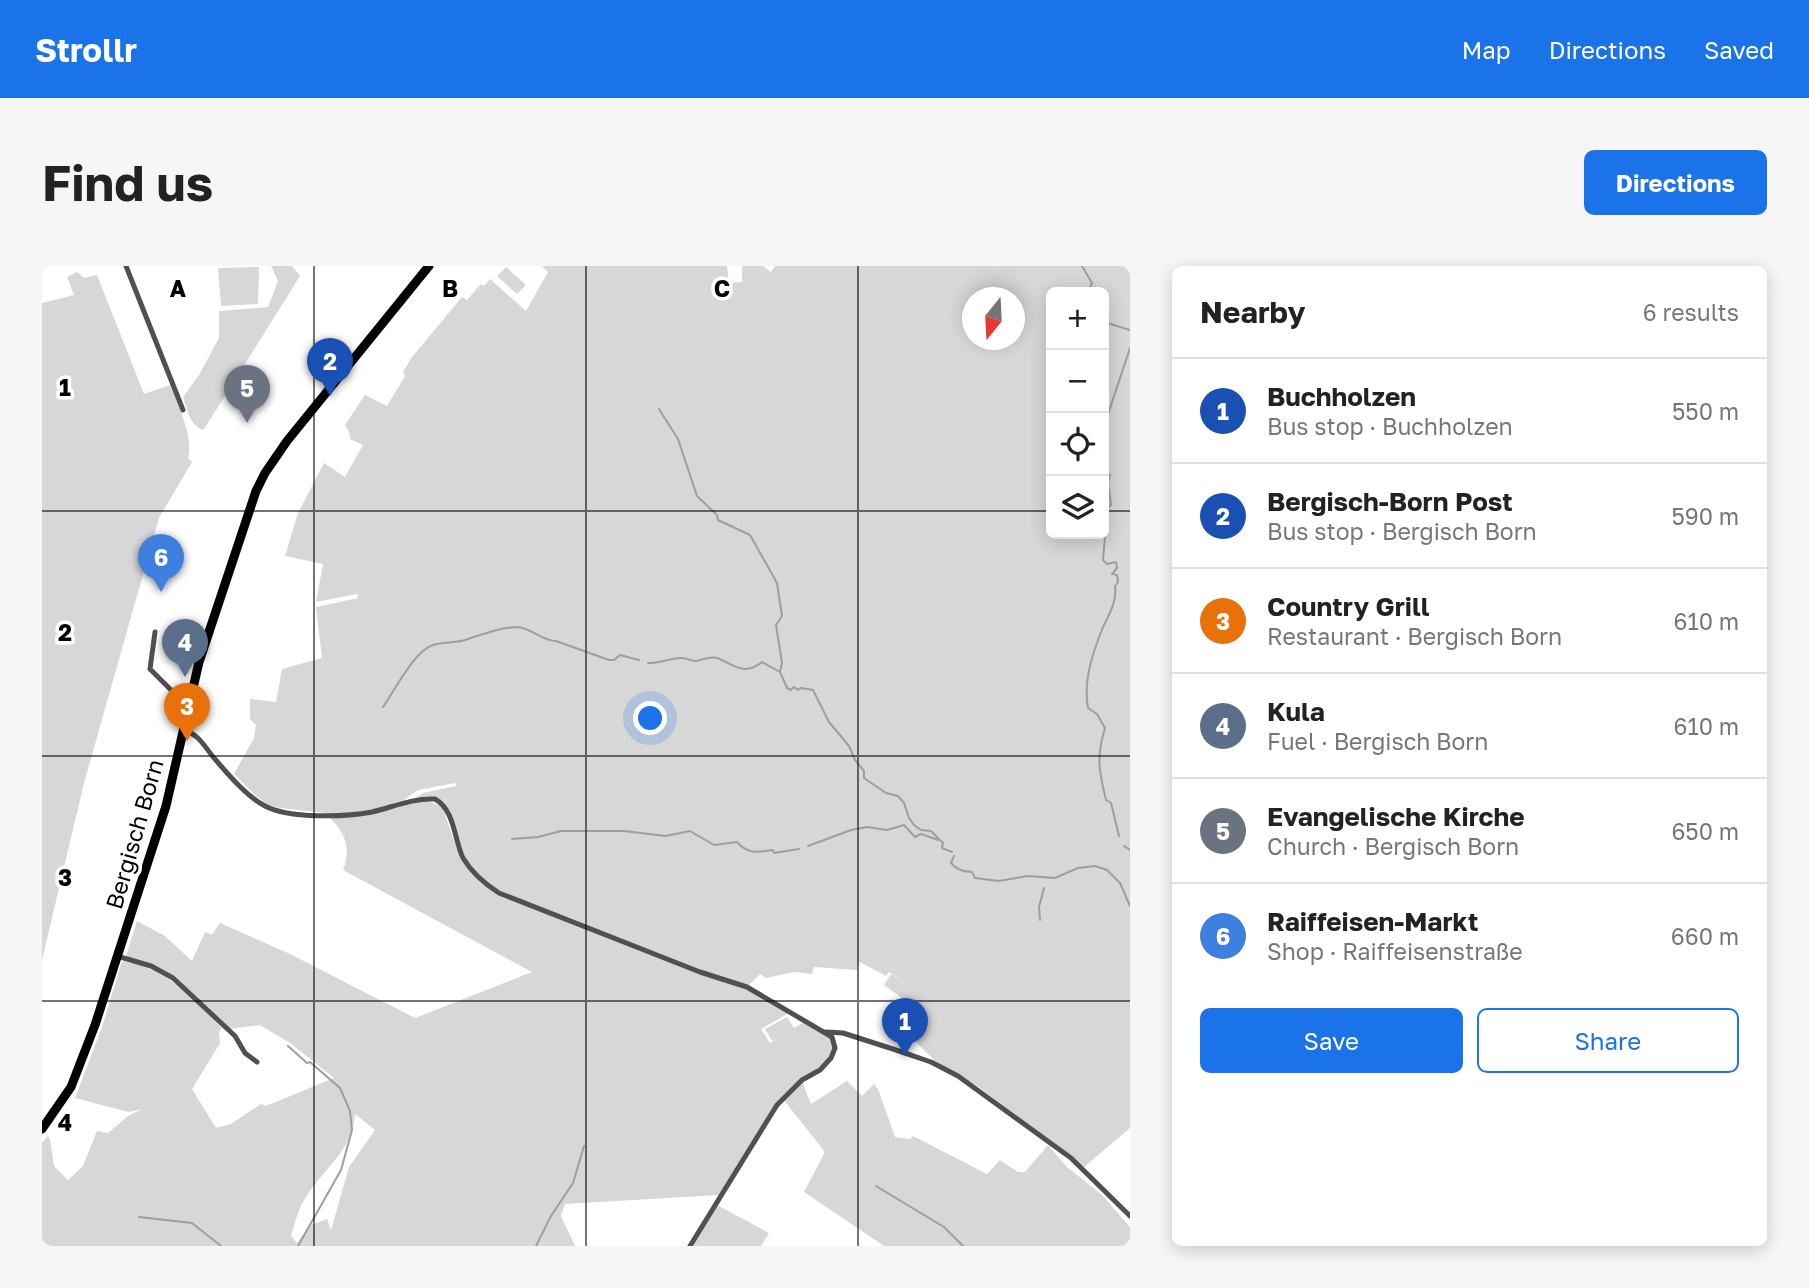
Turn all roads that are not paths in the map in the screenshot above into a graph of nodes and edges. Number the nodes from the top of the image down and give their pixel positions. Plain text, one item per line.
1 (127, 266) edge
2 (429, 266) edge
3 (183, 410) dead end
4 (155, 632) dead end
5 (189, 702) junction
6 (183, 730) junction
7 (117, 956) junction
8 (826, 1032) junction
9 (257, 1062) dead end
10 (43, 1128) edge
11 (1130, 1216) edge
12 (690, 1246) edge

1 - 3 street
2 - 5 main road, Bergisch Born
4 - 5 street
5 - 6 main road, Bergisch Born
6 - 7 main road, Bergisch Born
6 - 8 street
7 - 9 street
7 - 10 main road, Bergisch Born
8 - 11 street
8 - 12 street

